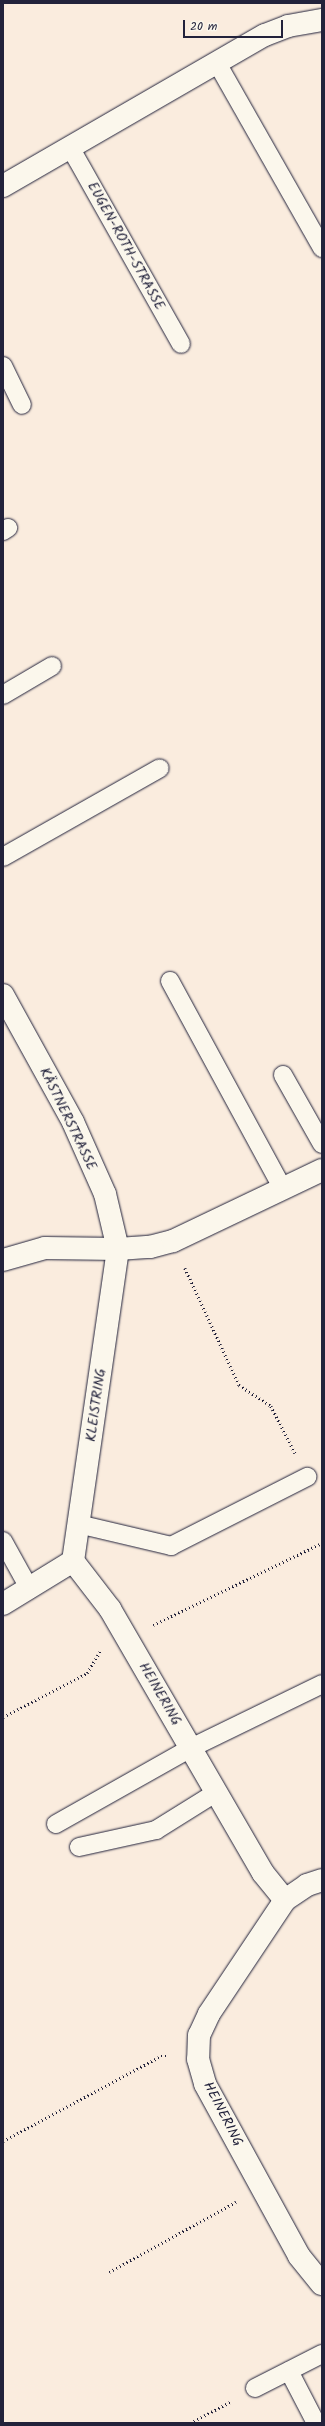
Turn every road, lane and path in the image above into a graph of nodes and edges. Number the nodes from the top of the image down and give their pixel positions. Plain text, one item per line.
1 (322, 20) edge
2 (217, 63) junction
3 (70, 147) junction
4 (3, 186) edge
5 (322, 248) edge
6 (181, 344) dead end
7 (3, 366) edge
8 (22, 405) dead end
9 (52, 666) dead end
10 (3, 695) edge
11 (160, 768) dead end
12 (3, 857) edge
13 (170, 981) dead end
14 (3, 995) edge
15 (283, 1075) dead end
16 (322, 1144) edge
17 (322, 1170) edge
18 (282, 1187) junction
19 (173, 1241) junction
20 (118, 1249) junction
21 (3, 1260) edge
22 (307, 1477) joint
23 (78, 1524) junction
24 (3, 1542) edge
25 (322, 1542) edge
26 (73, 1561) junction
27 (29, 1588) junction
28 (3, 1604) edge
29 (125, 1633) junction
30 (322, 1684) edge
31 (3, 1717) edge
32 (191, 1748) junction
33 (216, 1792) junction
34 (56, 1824) dead end
35 (80, 1847) dead end
36 (322, 1880) edge
37 (285, 1900) junction
38 (198, 2058) junction
39 (3, 2141) edge
40 (262, 2188) junction
41 (109, 2272) dead end
42 (322, 2284) edge
43 (322, 2354) edge
44 (289, 2371) junction
45 (255, 2388) joint
46 (190, 2423) edge
47 (316, 2423) edge

1 - 2 street
2 - 3 street
2 - 5 lane
3 - 4 street
3 - 6 lane, EUGEN-ROTH-STRASSE
7 - 8 lane
9 - 10 lane
11 - 12 lane
13 - 18 lane
14 - 20 street, KÄSTNERSTRASSE
15 - 16 lane
17 - 18 street
18 - 19 street
19 - 20 street
19 - 22 path
20 - 21 street
20 - 23 street, KLEISTRING
22 - 23 lane
23 - 26 street, KLEISTRING
24 - 27 lane
25 - 29 path
26 - 27 street
26 - 29 street, HEINERING
27 - 28 street
29 - 31 path
29 - 32 street, HEINERING
30 - 32 lane
32 - 33 street, HEINERING
32 - 34 lane
33 - 35 lane
33 - 37 street, HEINERING
36 - 37 street, HEINERING
37 - 38 street, HEINERING
38 - 39 path
38 - 40 street, HEINERING
40 - 41 path
40 - 42 street, HEINERING
43 - 44 lane
44 - 45 lane
44 - 47 lane
45 - 46 path

